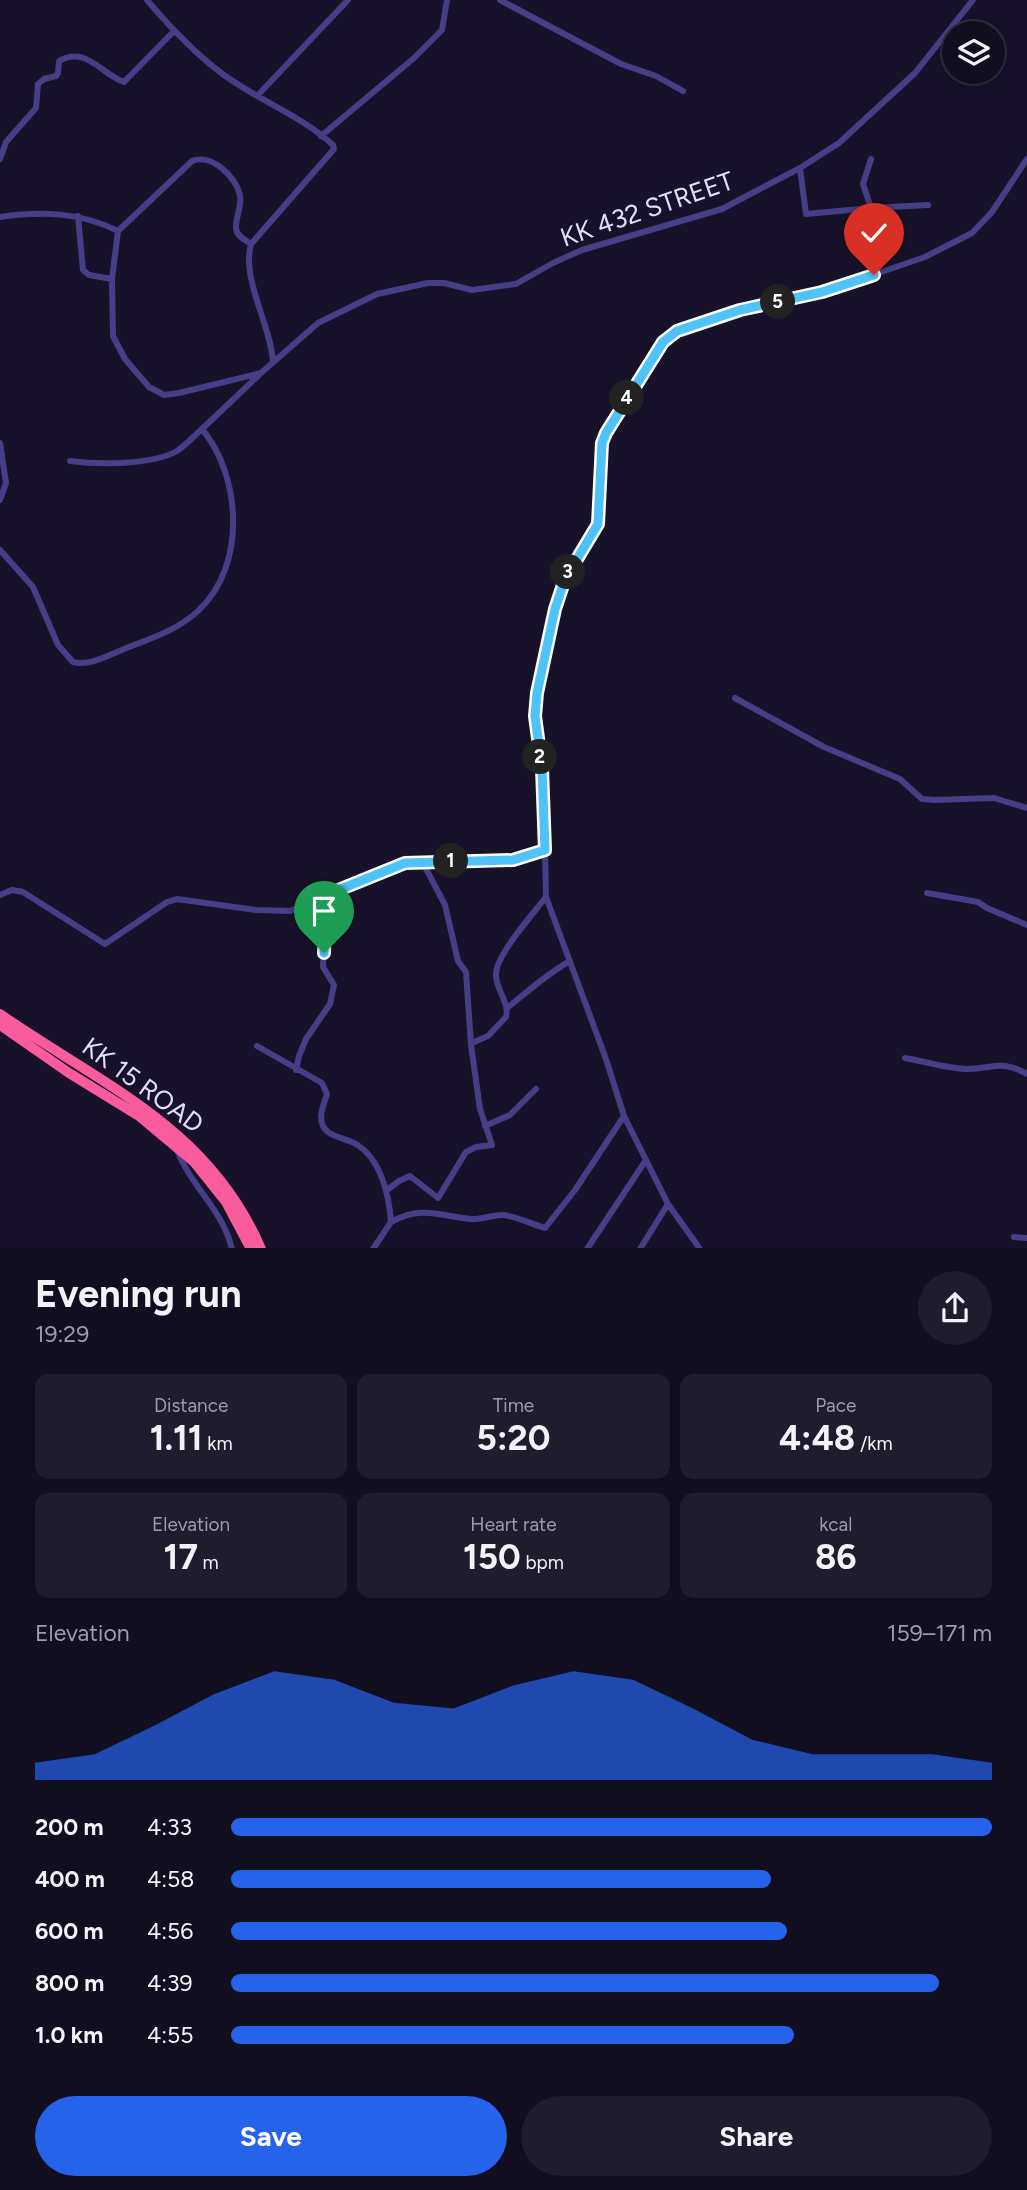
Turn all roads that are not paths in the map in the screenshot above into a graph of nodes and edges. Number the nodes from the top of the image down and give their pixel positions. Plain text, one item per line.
1 (147, 0) edge
2 (348, 0) edge
3 (447, 0) edge
4 (500, 0) edge
5 (973, 0) edge
6 (174, 31) junction
7 (683, 91) dead end
8 (258, 95) junction
9 (321, 136) junction
10 (0, 159) edge
11 (871, 159) dead end
12 (1027, 159) edge
13 (800, 168) junction
14 (928, 205) dead end
15 (871, 208) junction
16 (78, 216) junction
17 (0, 217) edge
18 (118, 231) junction
19 (251, 244) junction
20 (112, 279) junction
21 (273, 362) junction
22 (261, 373) junction
23 (202, 429) junction
24 (0, 443) edge
25 (69, 461) dead end
26 (0, 500) edge
27 (0, 550) edge
28 (735, 698) dead end
29 (1027, 808) edge
30 (545, 850) junction
31 (423, 863) junction
32 (927, 893) dead end
33 (0, 895) edge
34 (326, 895) junction
35 (546, 897) junction
36 (1027, 925) edge
37 (570, 961) junction
38 (506, 1007) junction
39 (0, 1014) edge
40 (0, 1025) edge
41 (472, 1043) junction
42 (257, 1046) dead end
43 (905, 1058) dead end
44 (296, 1070) junction
45 (1027, 1074) edge
46 (536, 1089) dead end
47 (624, 1116) junction
48 (485, 1126) junction
49 (176, 1147) junction
50 (646, 1160) junction
51 (387, 1190) junction
52 (668, 1204) junction
53 (391, 1222) junction
54 (1014, 1237) dead end
55 (1027, 1238) edge
56 (696, 1240) junction
57 (232, 1248) edge
58 (251, 1248) edge
59 (261, 1248) edge
60 (373, 1248) edge
61 (587, 1248) edge
62 (639, 1248) edge
63 (691, 1248) edge
64 (700, 1248) edge

1 - 6 street
2 - 8 street
3 - 9 street
4 - 7 street
5 - 13 street, KK 432 STREET
6 - 8 street
6 - 10 street
8 - 9 street
9 - 19 street
11 - 15 street
12 - 30 street
13 - 15 street
13 - 21 street, KK 432 STREET
14 - 15 street
16 - 17 street
16 - 18 street
16 - 20 street
18 - 19 street
18 - 20 street
19 - 21 street
20 - 22 street
21 - 22 street
22 - 23 street
23 - 25 street
23 - 27 street
24 - 26 street
28 - 29 street
30 - 31 street
30 - 35 street
31 - 34 street
31 - 41 street
32 - 36 street
33 - 34 street
34 - 44 street
35 - 37 street
35 - 38 street
37 - 38 street
37 - 47 street
38 - 41 street
39 - 59 highway, KK 15 ROAD
40 - 49 highway, KK 15 ROAD
41 - 48 street
42 - 44 street
43 - 45 street
44 - 51 street
46 - 48 street
47 - 50 street
47 - 53 street
48 - 51 street
49 - 57 street
49 - 58 highway, KK 15 ROAD
50 - 52 street
50 - 61 street
51 - 53 street
52 - 56 street
52 - 62 street
53 - 60 street
54 - 55 street
56 - 63 street
56 - 64 street

